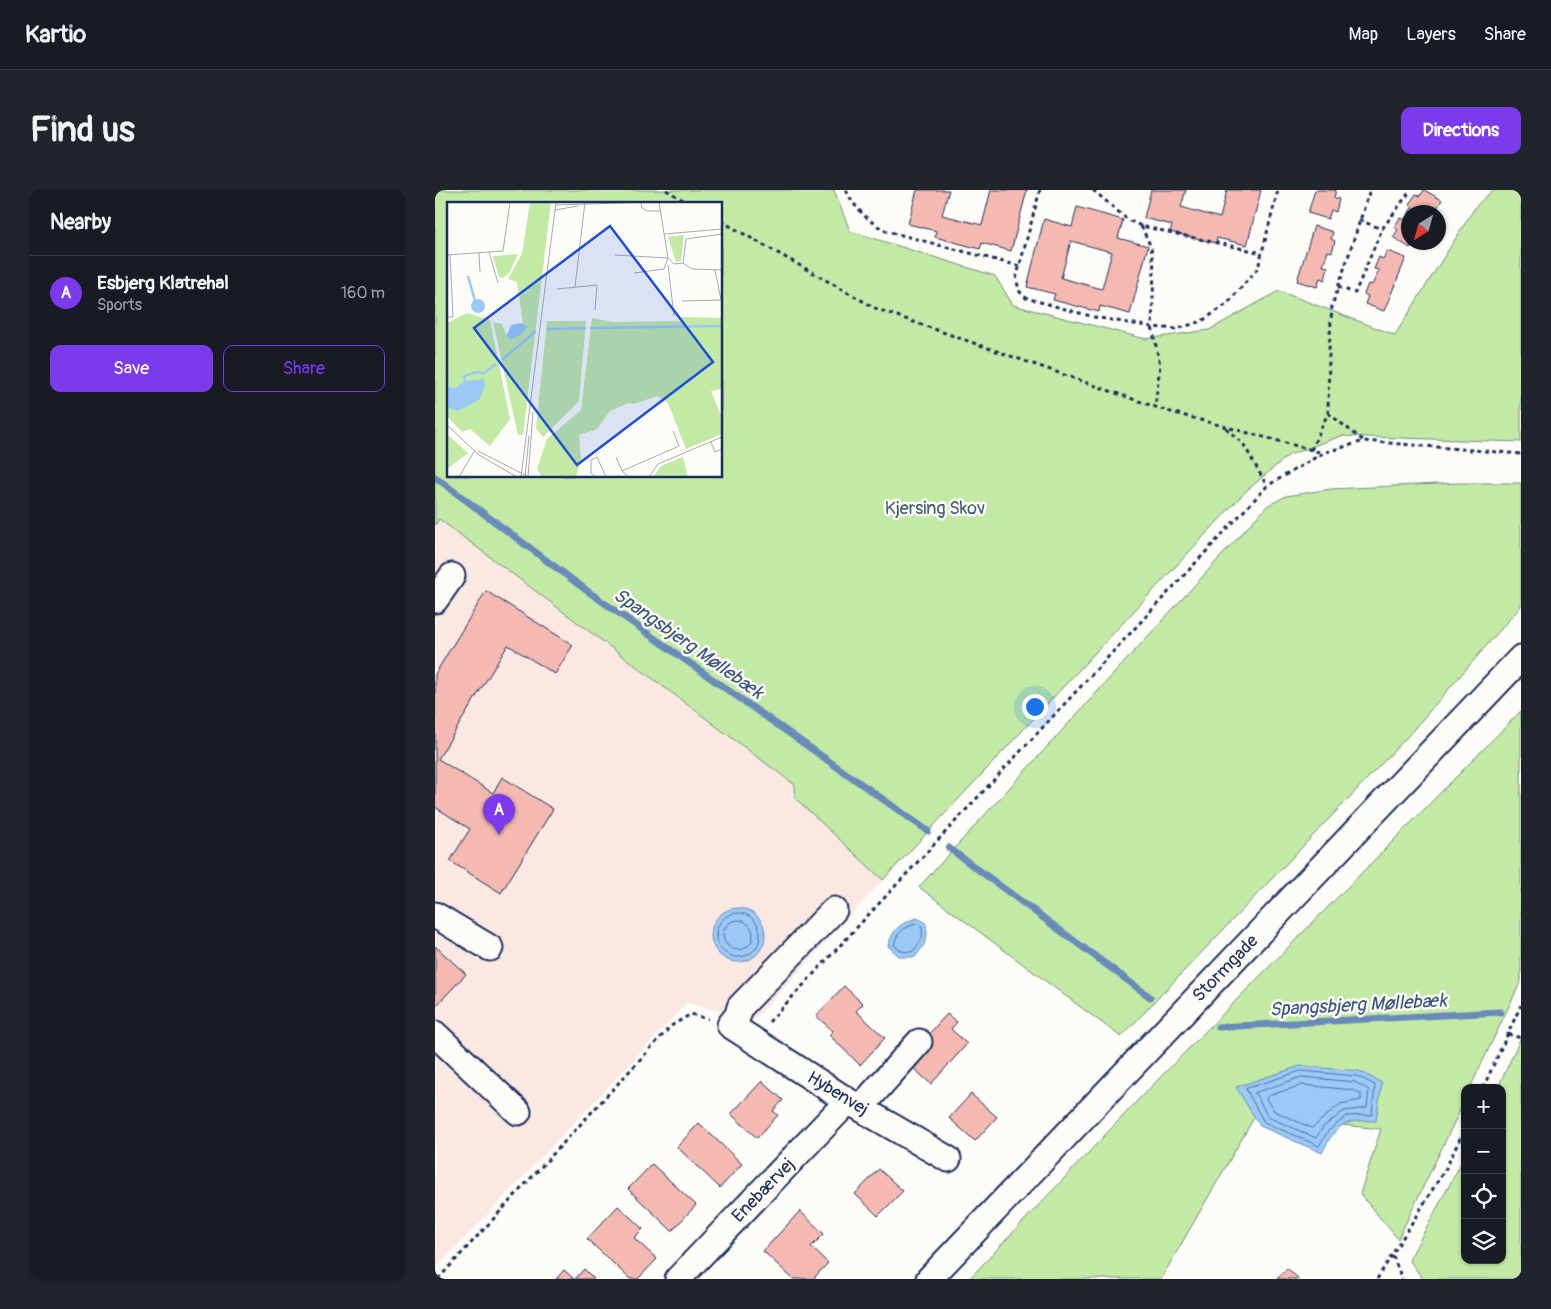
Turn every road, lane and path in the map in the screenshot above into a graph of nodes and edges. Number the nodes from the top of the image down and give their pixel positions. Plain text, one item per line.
1 (666, 190) edge
2 (846, 190) edge
3 (1040, 190) edge
4 (1093, 190) edge
5 (1278, 190) edge
6 (1370, 190) edge
7 (1411, 190) edge
8 (687, 202) edge
9 (1359, 220) junction
10 (723, 222) edge
11 (1141, 226) junction
12 (1382, 229) junction
13 (1262, 253) junction
14 (1019, 266) junction
15 (1338, 287) junction
16 (1152, 327) junction
17 (1155, 407) junction
18 (1328, 413) junction
19 (1226, 428) junction
20 (1364, 441) junction
21 (1311, 450) junction
22 (1323, 453) junction
23 (1521, 454) edge
24 (1267, 486) junction
25 (452, 576) dead end
26 (435, 600) edge
27 (1521, 658) edge
28 (834, 910) dead end
29 (435, 915) edge
30 (490, 948) dead end
31 (1521, 1005) edge
32 (767, 1024) dead end
33 (730, 1025) junction
34 (435, 1034) edge
35 (1508, 1034) junction
36 (1521, 1038) edge
37 (919, 1042) dead end
38 (1485, 1084) edge
39 (855, 1104) junction
40 (518, 1112) dead end
41 (1465, 1129) edge
42 (948, 1158) dead end
43 (1393, 1256) junction
44 (438, 1279) edge
45 (678, 1279) edge
46 (929, 1279) edge
47 (1377, 1279) edge
48 (1403, 1279) edge

1 - 8 path
2 - 14 path
3 - 14 path
4 - 11 path
5 - 13 path
6 - 9 path
7 - 12 path
9 - 12 path
9 - 15 path
10 - 17 path
11 - 13 path
11 - 16 path
12 - 15 path
13 - 16 path
14 - 16 path
15 - 18 path
16 - 17 path
17 - 19 path
18 - 20 path
18 - 21 path
19 - 21 path
19 - 24 path
20 - 22 path
20 - 23 path
21 - 22 path
22 - 24 path
24 - 32 path
25 - 26 street
27 - 46 street, Stormgade
28 - 33 street
29 - 30 street
31 - 35 path
33 - 39 street, Hybenvej
33 - 44 path
34 - 40 street
35 - 36 path
35 - 38 path
37 - 39 street, Enebærvej
39 - 42 street, Hybenvej
39 - 45 street, Enebærvej
41 - 43 path
43 - 47 path
43 - 48 path

